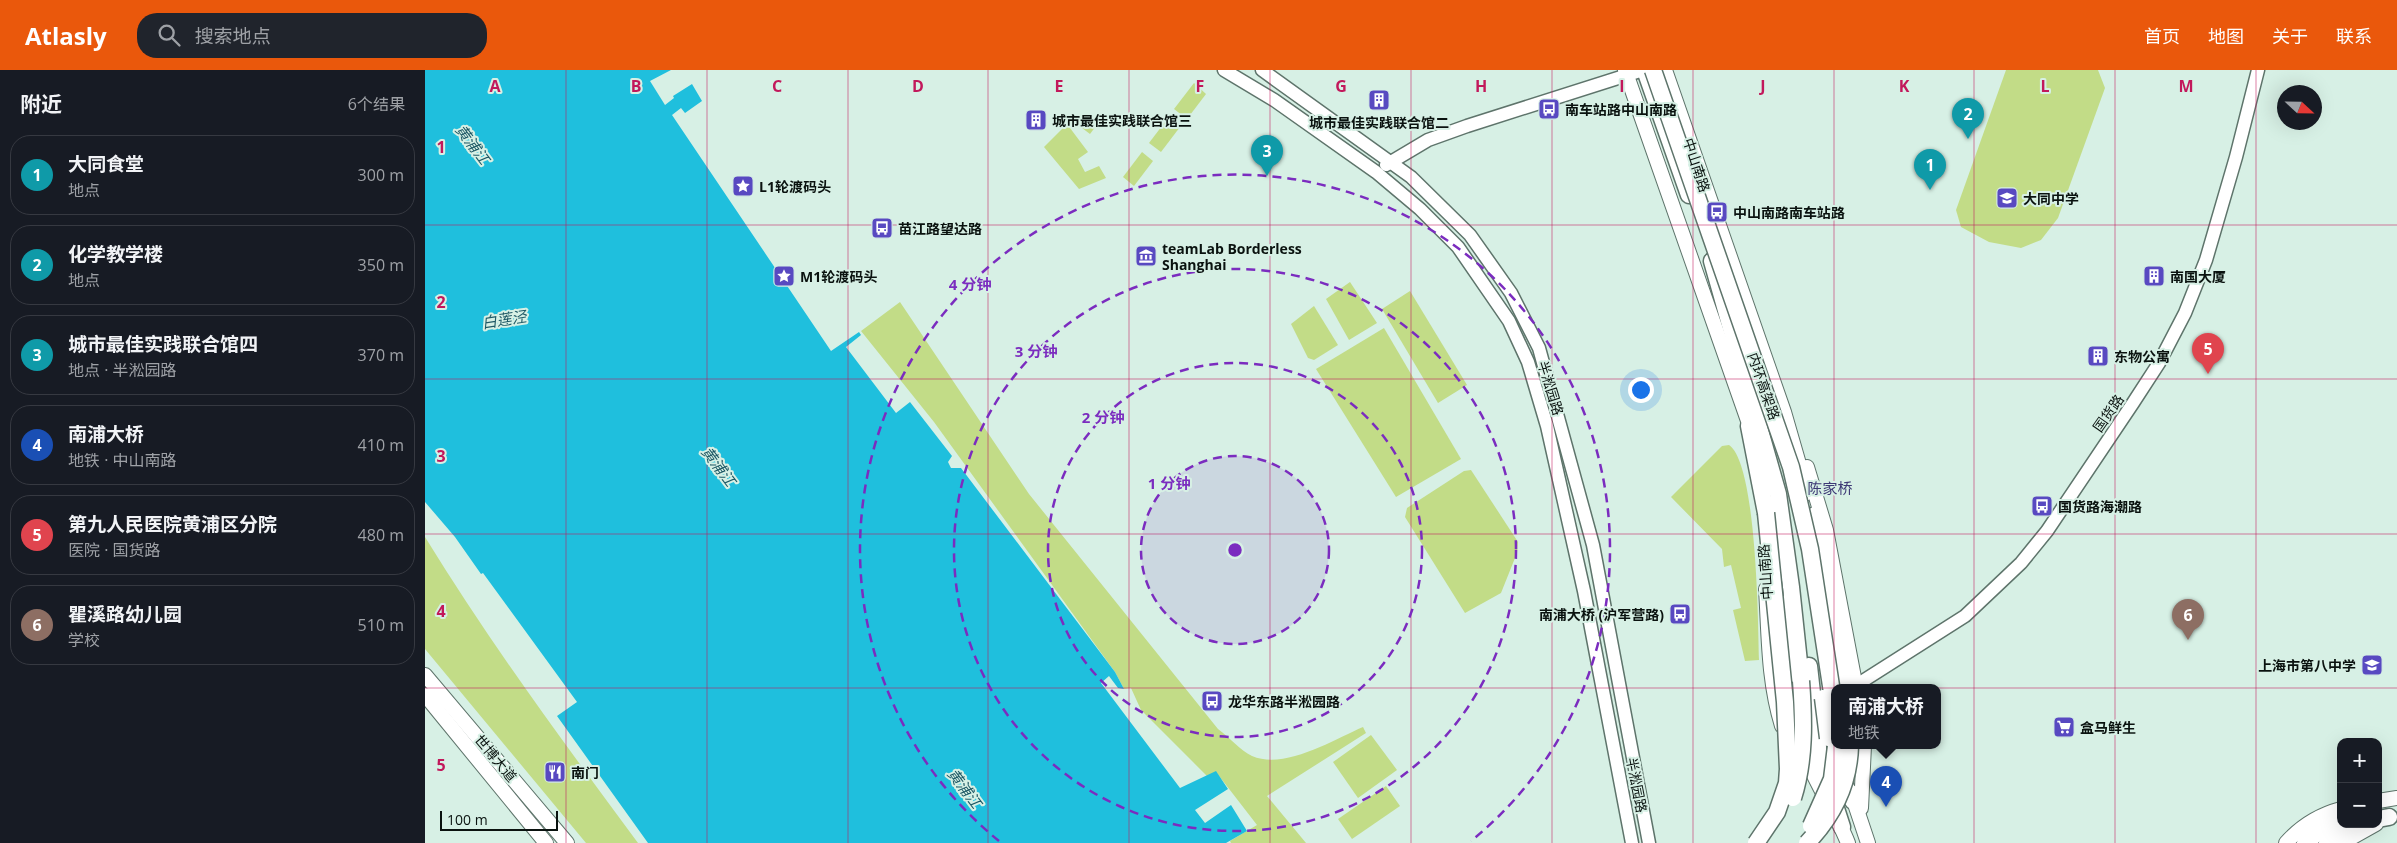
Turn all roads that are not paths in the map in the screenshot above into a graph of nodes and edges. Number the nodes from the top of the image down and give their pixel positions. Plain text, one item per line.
1 (1224, 70) edge
2 (1261, 70) edge
3 (1644, 70) edge
4 (1653, 70) edge
5 (1665, 70) edge
6 (2258, 70) edge
7 (1626, 72) edge
8 (1391, 162) junction
9 (1376, 172) junction
10 (1728, 361) junction
11 (1780, 402) junction
12 (1747, 417) junction
13 (1799, 464) junction
14 (1796, 486) junction
15 (1778, 494) junction
16 (1815, 515) joint
17 (425, 675) edge
18 (1836, 684) edge
19 (1851, 684) edge
20 (1851, 684) edge
21 (1857, 684) edge
22 (1831, 687) edge
23 (1797, 688) junction
24 (425, 695) edge
25 (1827, 742) edge
26 (1844, 749) edge
27 (1851, 749) edge
28 (1863, 749) edge
29 (1794, 751) junction
30 (1812, 775) junction
31 (2397, 798) edge
32 (2382, 800) edge
33 (1853, 801) junction
34 (2337, 810) edge
35 (2337, 817) edge
36 (2384, 820) edge
37 (1842, 827) junction
38 (2348, 828) edge
39 (563, 838) edge
40 (1866, 838) edge
41 (546, 843) edge
42 (1633, 843) edge
43 (1649, 843) edge
44 (1756, 843) edge
45 (1761, 843) edge
46 (1797, 843) edge
47 (1807, 843) edge
48 (1848, 843) edge
49 (2286, 843) edge
50 (2305, 843) edge
51 (2327, 843) edge
52 (2342, 843) edge

1 - 9 main road, 半淞园路
2 - 8 main road, 半淞园路
3 - 7 main road
3 - 15 highway, 内环高架路
4 - 14 highway, 内环高架路, bridge
5 - 11 main road, 中山南路
6 - 21 main road, 国货路
7 - 8 main road
7 - 10 main road, 中山南路
8 - 9 main road
8 - 43 main road, 半淞园路
9 - 42 main road, 半淞园路
10 - 12 main road, 中山南路
10 - 29 main road, 中山南路
11 - 13 main road, 中山南路
11 - 19 main road, 中山南路
12 - 23 main road, 中山南路
12 - 44 highway, bridge
13 - 16 main road
13 - 18 main road, 中山南路
14 - 22 highway, 内环高架路, bridge
14 - 25 highway, bridge
15 - 23 highway, 内环高架路
15 - 25 highway
16 - 20 highway
17 - 39 main road, 世博大道
23 - 29 main road
23 - 30 main road, 中山南路
23 - 45 highway, 内环高架路, bridge
24 - 41 main road, 世博大道
25 - 33 highway
25 - 37 highway
25 - 46 highway, bridge
26 - 33 main road
27 - 47 highway, bridge
28 - 40 main road
29 - 30 main road, 中山南路
30 - 37 main road, 中山南路
31 - 32 main road
33 - 40 main road
34 - 49 main road
35 - 50 highway
36 - 52 main road
37 - 48 main road, 中山南路
38 - 51 highway
39 - 41 main road

